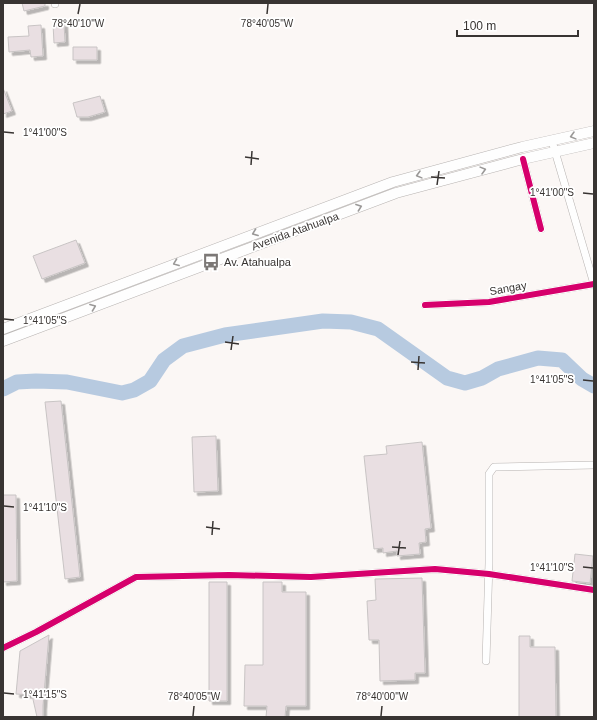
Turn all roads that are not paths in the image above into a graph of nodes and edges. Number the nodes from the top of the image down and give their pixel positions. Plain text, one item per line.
1 (594, 131) edge
2 (552, 141) junction
3 (594, 144) edge
4 (555, 153) junction
5 (523, 159) junction
6 (438, 170) junction
7 (442, 181) junction
8 (334, 203) junction
9 (338, 215) junction
10 (541, 229) dead end
11 (212, 249) junction
12 (217, 260) junction
13 (594, 284) edge
14 (108, 289) junction
15 (112, 300) junction
16 (425, 305) dead end
17 (3, 328) edge
18 (3, 341) edge
19 (594, 465) edge
20 (489, 574) junction
21 (594, 590) edge
22 (3, 648) edge
23 (486, 661) dead end

1 -> 2 main road, Avenida Atahualpa
2 - 4 street
2 - 6 main road, Avenida Atahualpa
3 - 4 main road, Avenida Atahualpa
4 - 5 main road, Avenida Atahualpa
4 - 13 street
7 -> 5 main road, Avenida Atahualpa
5 - 10 street
6 - 7 main road
6 -> 8 main road, Avenida Atahualpa
9 -> 7 main road, Avenida Atahualpa
8 - 9 main road
8 -> 11 main road, Avenida Atahualpa
9 - 12 main road, Avenida Atahualpa
11 - 12 main road
11 -> 14 main road, Avenida Atahualpa
12 - 15 main road, Avenida Atahualpa
13 - 16 street, Sangay
14 - 15 main road
14 - 17 main road, Avenida Atahualpa
18 -> 15 main road, Avenida Atahualpa
19 - 20 street
20 - 21 street
20 - 22 street
20 - 23 street

